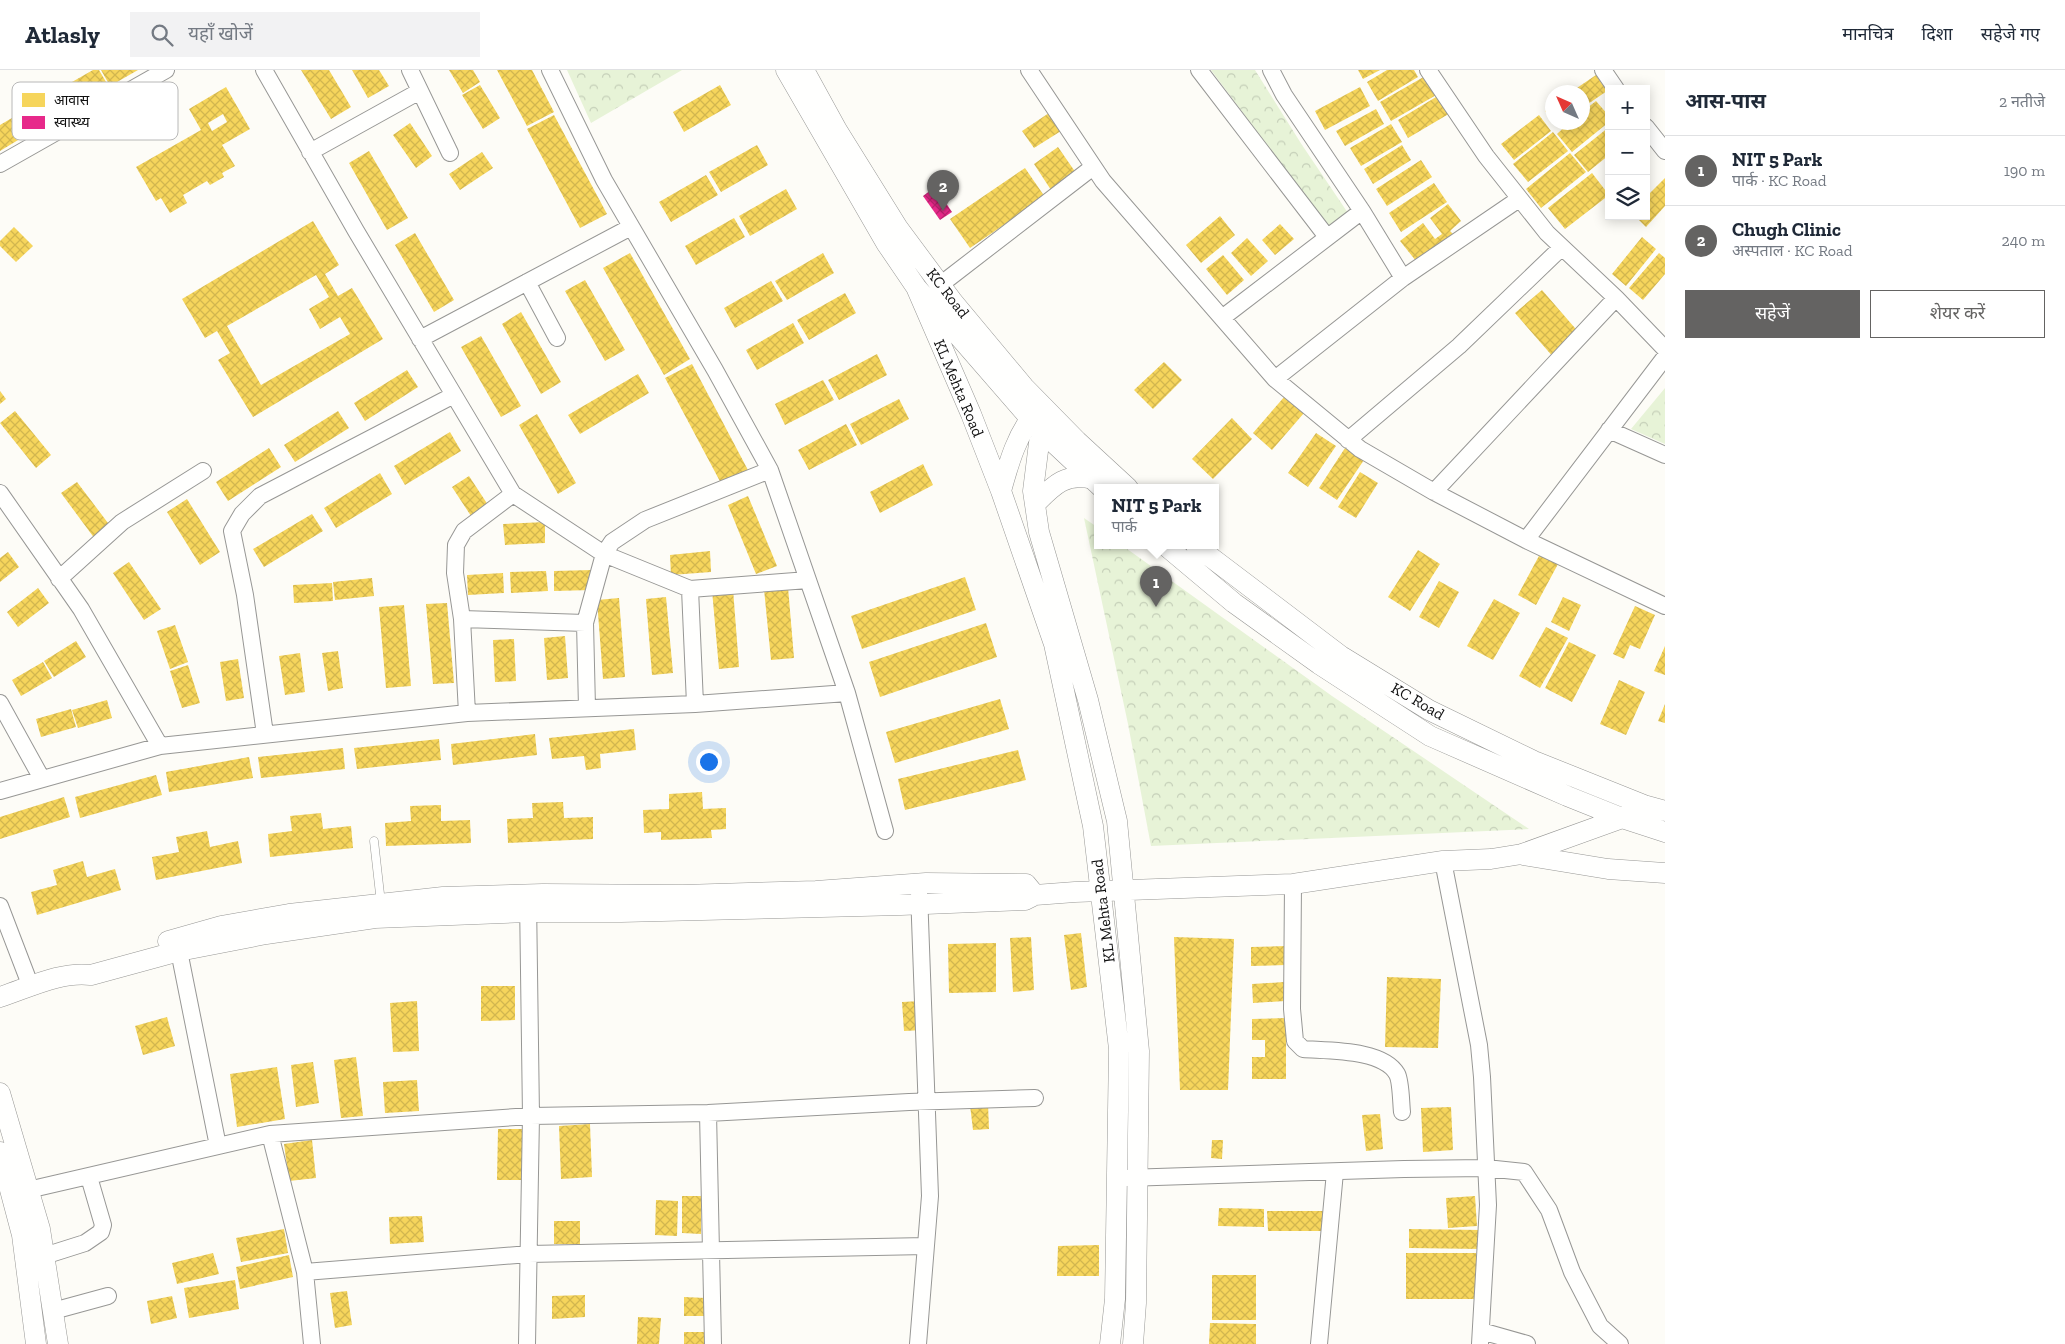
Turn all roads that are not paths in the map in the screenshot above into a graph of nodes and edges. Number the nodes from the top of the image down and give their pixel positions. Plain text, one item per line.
1 (166, 70) edge
2 (264, 70) edge
3 (410, 70) edge
4 (550, 70) edge
5 (786, 70) edge
6 (804, 70) edge
7 (1028, 70) edge
8 (1199, 70) edge
9 (1271, 70) edge
10 (1428, 70) edge
11 (1603, 70) edge
12 (145, 82) edge
13 (1613, 85) edge
14 (420, 91) junction
15 (1648, 130) edge
16 (42, 140) edge
17 (1665, 151) edge
18 (310, 152) junction
19 (450, 153) dead end
20 (0, 164) edge
21 (1093, 167) junction
22 (1519, 198) junction
23 (1362, 212) junction
24 (631, 227) junction
25 (1327, 237) junction
26 (1561, 248) junction
27 (1403, 278) junction
28 (527, 282) junction
29 (940, 285) junction
30 (916, 287) junction
31 (1616, 298) junction
32 (1222, 318) junction
33 (557, 338) dead end
34 (420, 339) junction
35 (1665, 349) edge
36 (1665, 357) edge
37 (1275, 379) junction
38 (454, 395) junction
39 (1036, 412) junction
40 (1050, 427) junction
41 (1609, 430) junction
42 (1348, 440) junction
43 (1665, 455) edge
44 (770, 470) junction
45 (203, 471) dead end
46 (1097, 484) edge
47 (1123, 484) edge
48 (1001, 491) junction
49 (1434, 492) junction
50 (0, 493) edge
51 (513, 494) junction
52 (1035, 504) junction
53 (1526, 540) junction
54 (1170, 549) edge
55 (1200, 549) edge
56 (604, 554) junction
57 (60, 579) junction
58 (808, 580) junction
59 (690, 589) junction
60 (1665, 606) edge
61 (462, 619) junction
62 (584, 622) junction
63 (846, 694) junction
64 (0, 703) edge
65 (695, 704) junction
66 (587, 708) junction
67 (467, 712) junction
68 (265, 734) junction
69 (160, 746) junction
70 (42, 779) junction
71 (0, 791) edge
72 (1644, 805) junction
73 (1665, 811) edge
74 (1622, 818) junction
75 (885, 831) dead end
76 (1665, 832) edge
77 (374, 841) dead end
78 (1522, 854) junction
79 (1444, 861) junction
80 (1665, 873) edge
81 (918, 883) junction
82 (1293, 884) junction
83 (1123, 890) junction
84 (1101, 891) junction
85 (1035, 895) junction
86 (381, 904) junction
87 (528, 904) junction
88 (919, 904) junction
89 (0, 906) edge
90 (153, 951) junction
91 (179, 951) junction
92 (31, 987) junction
93 (0, 997) edge
94 (0, 1093) edge
95 (1035, 1098) dead end
96 (928, 1101) junction
97 (1402, 1112) dead end
98 (708, 1113) junction
99 (531, 1116) junction
100 (270, 1134) junction
101 (218, 1146) junction
102 (0, 1152) edge
103 (1486, 1168) junction
104 (1334, 1172) junction
105 (89, 1177) junction
106 (1117, 1178) junction
107 (1137, 1178) junction
108 (28, 1190) junction
109 (926, 1246) junction
110 (711, 1250) junction
111 (529, 1254) junction
112 (44, 1256) junction
113 (305, 1272) junction
114 (108, 1296) dead end
115 (53, 1311) junction
116 (1480, 1337) edge
117 (36, 1344) edge
118 (58, 1344) edge
119 (312, 1344) edge
120 (527, 1344) edge
121 (713, 1344) edge
122 (918, 1344) edge
123 (1110, 1344) edge
124 (1132, 1344) edge
125 (1319, 1344) edge
126 (1527, 1344) edge
127 (1620, 1344) edge

1 - 12 street
2 - 18 street
3 - 14 street
4 - 24 street
5 - 30 street
6 - 29 street, KC Road
7 - 21 street
8 - 25 street
9 - 23 street
10 - 22 street
11 - 13 street
14 - 18 street
14 - 19 street
15 - 17 street
16 - 20 street
18 - 34 street
21 - 29 street
21 - 32 street
22 - 26 street
22 - 27 street
23 - 25 street
23 - 27 street
24 - 28 street
24 - 44 street
25 - 32 street
26 - 31 street
26 - 42 street
27 - 37 street
28 - 33 street
28 - 34 street
29 - 39 street, KC Road
30 - 39 street
30 - 48 street, KL Mehta Road
31 - 35 street
31 - 49 street
32 - 37 street
34 - 38 street
36 - 41 street
37 - 42 street
38 - 51 street
38 - 68 street
39 - 40 street
39 - 48 street
40 - 46 street
40 - 47 street
40 - 52 street, KL Mehta Road
41 - 43 street
41 - 53 street
42 - 49 street
44 - 56 street
44 - 58 street
45 - 57 street
46 - 52 street
48 - 84 street, KL Mehta Road
49 - 53 street
50 - 57 street
51 - 56 street
51 - 61 street
52 - 83 street, KL Mehta Road
53 - 60 street
54 - 74 street
55 - 72 street, KC Road
56 - 59 street
56 - 62 street
57 - 69 street
58 - 59 street
58 - 63 street
59 - 65 street
61 - 62 street
61 - 67 street
62 - 66 street
63 - 65 street
63 - 75 street
64 - 70 street
65 - 66 street
66 - 67 street
67 - 68 street
68 - 69 street
69 - 70 street
70 - 71 street
72 - 73 street, KC Road
72 - 74 street
74 - 76 street
74 - 78 street
77 - 86 lane
78 - 79 street
78 - 80 street
79 - 82 street
79 - 103 street
81 - 85 street
81 - 87 street
81 - 88 street
82 - 83 street
82 - 97 street
83 - 84 street
83 - 107 street, KL Mehta Road
84 - 85 street
84 - 106 street, KL Mehta Road
85 - 88 street
86 - 87 street
86 - 90 street
87 - 88 street
87 - 91 street
87 - 99 street
88 - 96 street
89 - 92 street
90 - 91 street
90 - 92 street
91 - 101 street
92 - 93 street
94 - 108 street
95 - 96 street
96 - 98 street
96 - 109 street
98 - 99 street
98 - 110 street
99 - 100 street
99 - 111 street
100 - 101 street
100 - 113 street
101 - 105 street
102 - 117 street
103 - 104 street
103 - 116 street
103 - 127 street
104 - 107 street
104 - 125 street
105 - 108 street
105 - 112 street
106 - 107 street
106 - 123 street, KL Mehta Road
107 - 124 street, KL Mehta Road
108 - 112 street
109 - 110 street
109 - 122 street
110 - 111 street
110 - 121 street
111 - 113 street
111 - 120 street
112 - 115 street
113 - 119 street
114 - 115 street
115 - 118 street
116 - 126 street

